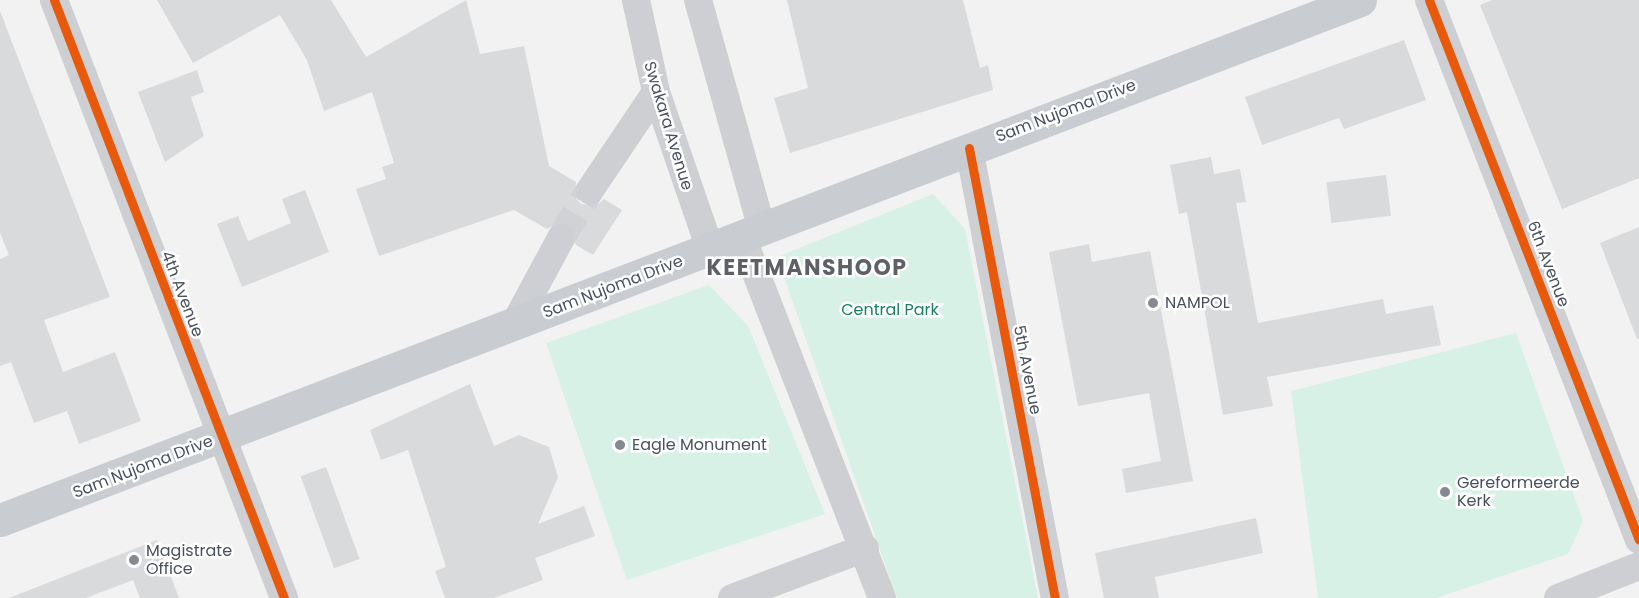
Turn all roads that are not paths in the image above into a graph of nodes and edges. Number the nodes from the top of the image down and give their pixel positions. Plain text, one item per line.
1 (54, 0) edge
2 (636, 0) edge
3 (698, 0) edge
4 (1360, 0) edge
5 (1429, 0) edge
6 (656, 92) junction
7 (969, 148) junction
8 (590, 190) tunnel mouth
9 (752, 233) junction
10 (561, 238) tunnel mouth
11 (710, 249) junction
12 (514, 325) junction
13 (221, 438) junction
14 (0, 520) edge
15 (1639, 540) edge
16 (865, 548) junction
17 (1639, 566) edge
18 (284, 598) edge
19 (732, 598) edge
20 (882, 598) edge
21 (1055, 598) edge
22 (1558, 598) edge

1 - 13 street, 4th Avenue
2 - 6 street, Swakara Avenue
3 - 9 street
4 - 7 main road, Sam Nujoma Drive
5 - 15 street, 6th Avenue
6 - 8 street
6 - 11 street, Swakara Avenue
7 - 9 main road, Sam Nujoma Drive
7 - 21 street, 5th Avenue
9 - 11 main road, Sam Nujoma Drive
9 - 16 street
10 - 12 street
11 - 12 main road, Sam Nujoma Drive
12 - 13 main road, Sam Nujoma Drive
13 - 14 main road, Sam Nujoma Drive
13 - 18 street, 4th Avenue
16 - 19 street
16 - 20 street
17 - 22 street

